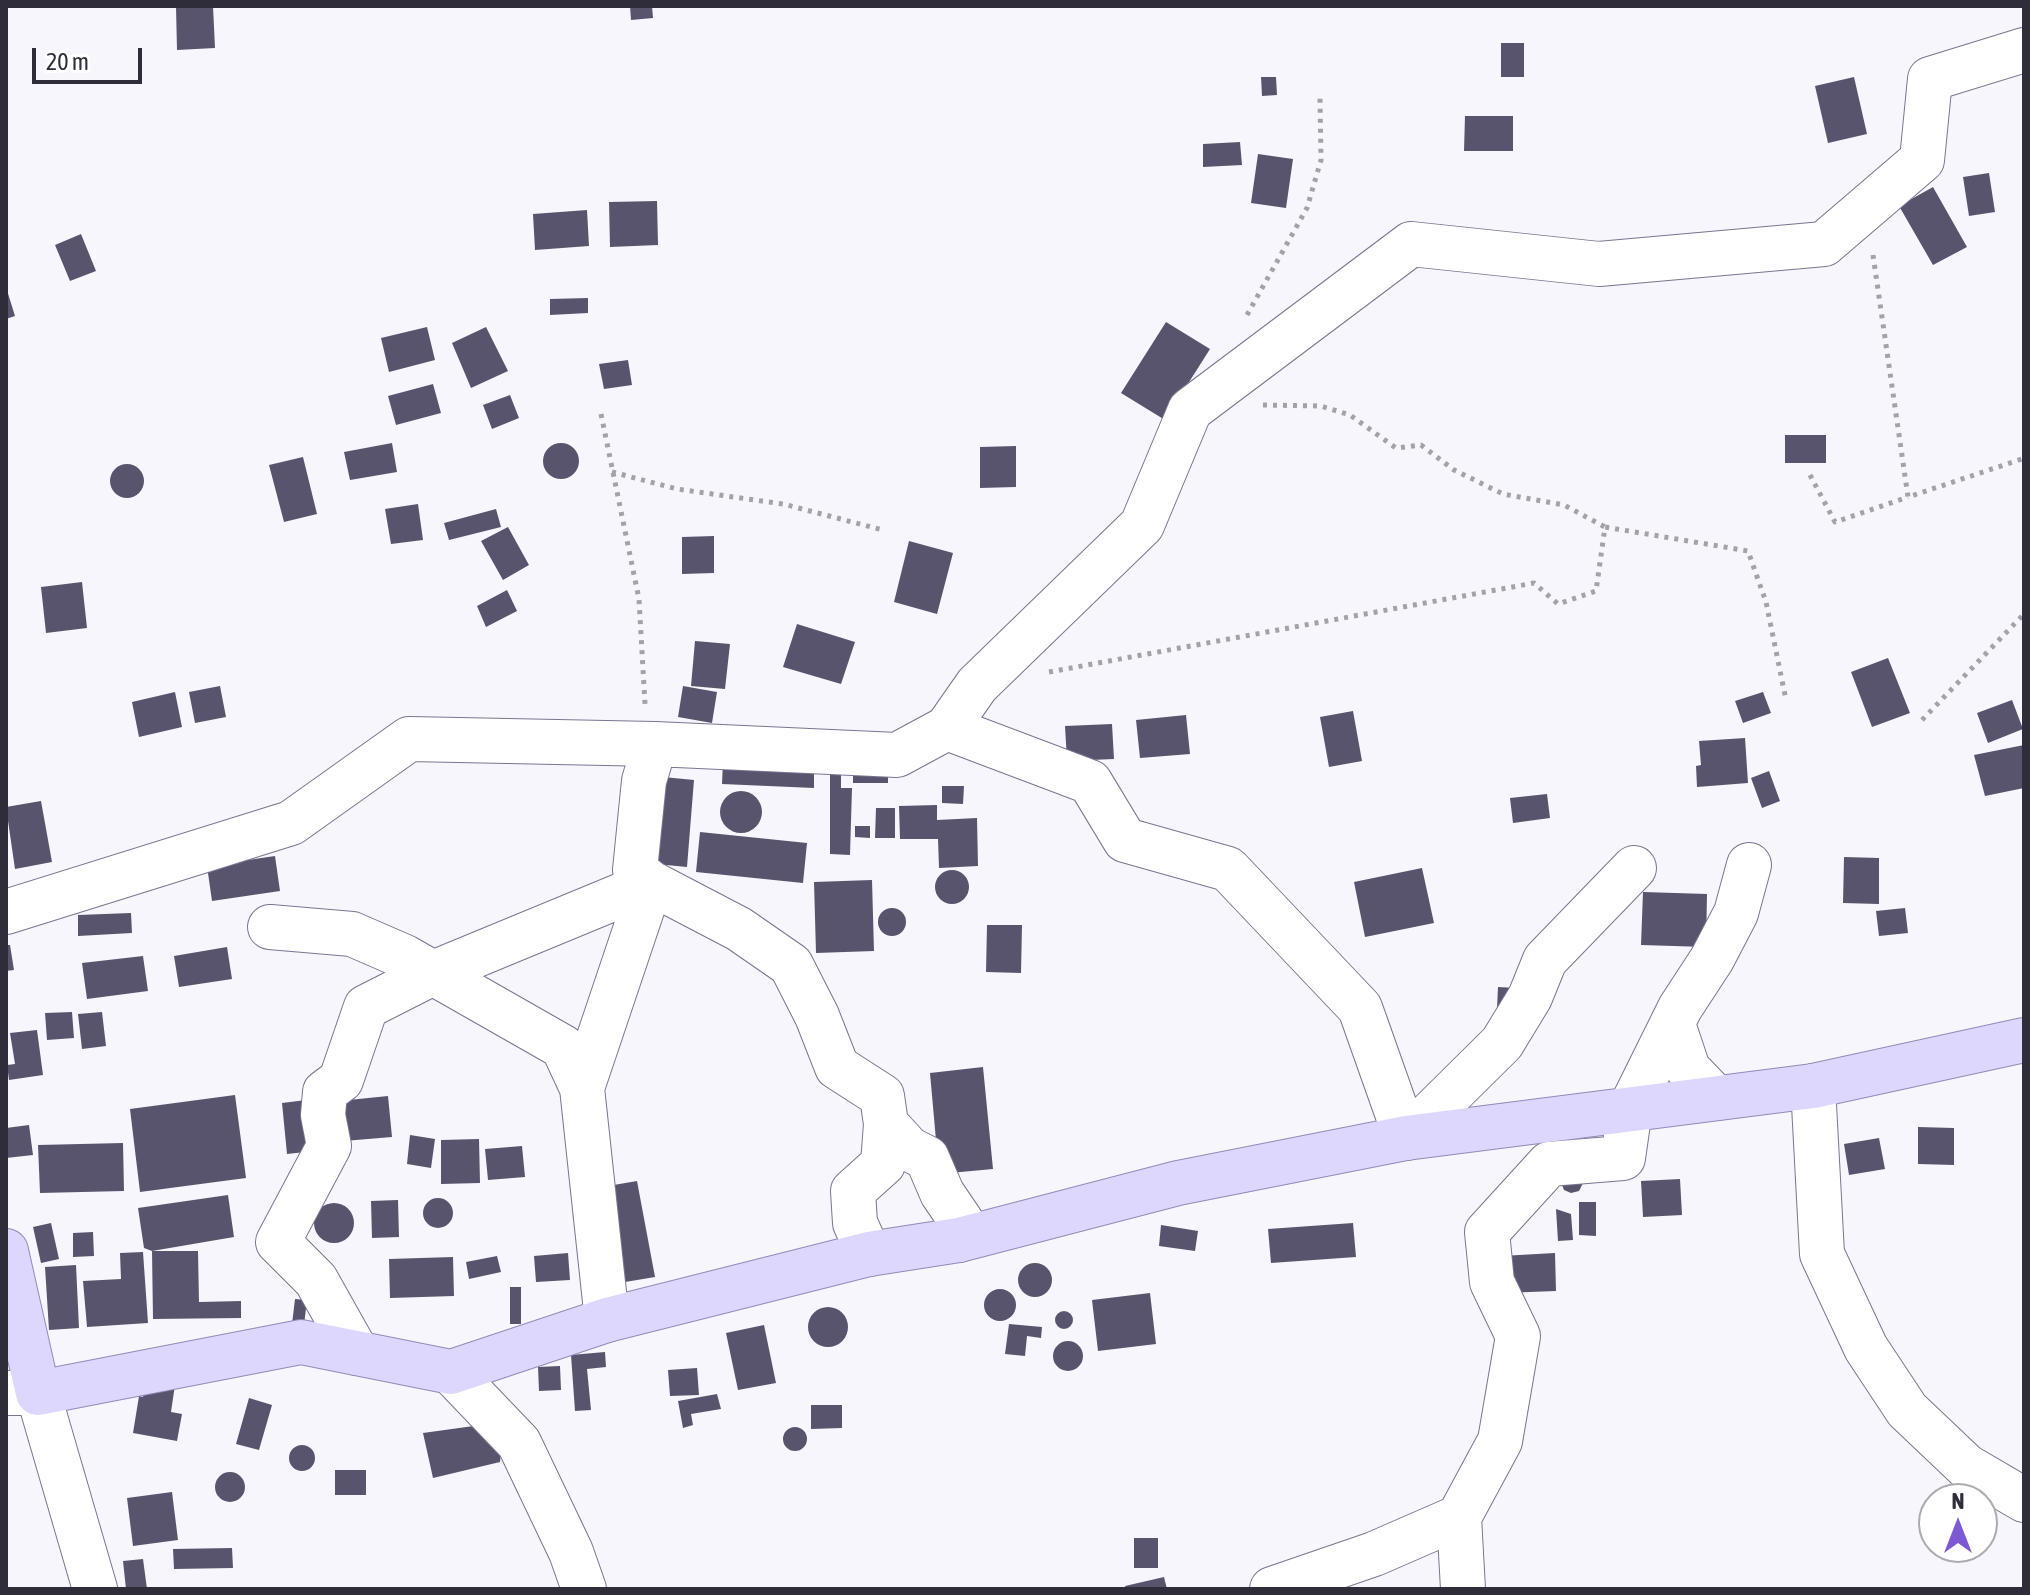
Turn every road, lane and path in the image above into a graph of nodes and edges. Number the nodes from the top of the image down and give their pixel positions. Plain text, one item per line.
1 (2024, 50) edge
2 (1320, 98) dead end
3 (1866, 209) junction
4 (1248, 390) junction
5 (601, 414) dead end
6 (2024, 461) edge
7 (612, 472) junction
8 (1810, 475) dead end
9 (1908, 497) junction
10 (1605, 527) junction
11 (883, 530) dead end
12 (2024, 614) edge
13 (1039, 674) dead end
14 (1786, 700) dead end
15 (1922, 720) dead end
16 (947, 728) junction
17 (651, 745) junction
18 (1749, 865) dead end
19 (1634, 868) dead end
20 (651, 883) junction
21 (6, 912) edge
22 (270, 927) dead end
23 (433, 973) junction
24 (1673, 1024) junction
25 (2024, 1040) edge
26 (1813, 1086) junction
27 (582, 1088) junction
28 (1716, 1098) junction
29 (1630, 1109) junction
30 (886, 1124) junction
31 (1406, 1138) junction
32 (959, 1240) junction
33 (6, 1251) edge
34 (869, 1254) junction
35 (607, 1320) junction
36 (357, 1353) junction
37 (451, 1372) junction
38 (22, 1393) edge
39 (2024, 1500) edge
40 (1459, 1517) junction
41 (95, 1589) edge
42 (584, 1589) edge
43 (1272, 1589) edge
44 (1463, 1589) edge

1 - 3 street
2 - 4 path
3 - 4 street
3 - 9 path
4 - 10 path
4 - 16 street
5 - 7 path
6 - 9 path
7 - 11 path
7 - 17 path
8 - 9 path
10 - 13 path
10 - 14 path
12 - 15 path
16 - 17 street
16 - 31 street
17 - 20 street
17 - 21 street
18 - 24 street
19 - 31 street
20 - 23 street
20 - 27 street
20 - 30 street
22 - 23 street
23 - 27 street
23 - 36 street
24 - 28 street
24 - 29 street
25 - 26 main road
26 - 28 main road
26 - 39 street
27 - 35 street
28 - 29 main road
29 - 31 main road
29 - 40 street
30 - 32 street
30 - 34 street
31 - 32 main road
32 - 34 main road
33 - 38 main road
34 - 35 main road
35 - 37 main road
36 - 37 main road
36 - 38 main road
37 - 42 street
38 - 41 street
40 - 43 street
40 - 44 street

